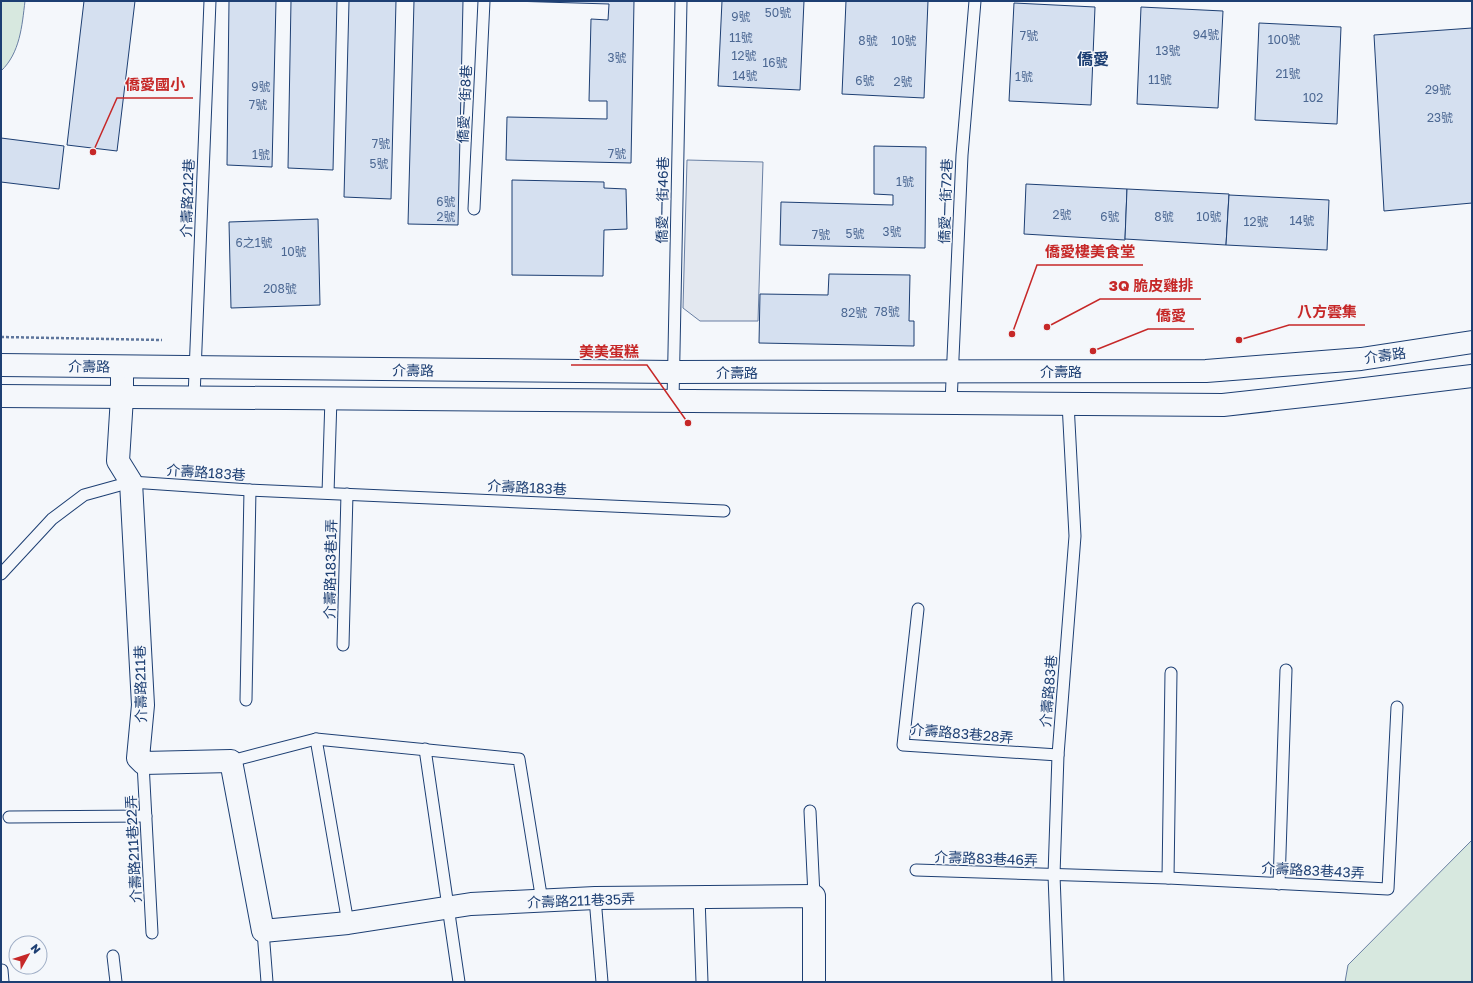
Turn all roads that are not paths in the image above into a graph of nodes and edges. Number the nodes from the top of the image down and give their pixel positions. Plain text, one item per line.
1 (210, 1) edge
2 (484, 1) edge
3 (681, 1) edge
4 (975, 1) edge
5 (474, 209) dead end
6 (1472, 342) edge
7 (1, 365) edge
8 (122, 366) junction
9 (195, 367) junction
10 (953, 371) junction
11 (673, 372) junction
12 (1472, 376) edge
13 (1, 396) edge
14 (122, 396) junction
15 (194, 397) junction
16 (331, 398) junction
17 (673, 401) junction
18 (951, 403) junction
19 (1068, 403) junction
20 (131, 482) junction
21 (250, 490) junction
22 (328, 493) junction
23 (347, 494) junction
24 (724, 511) dead end
25 (1, 574) edge
26 (918, 609) dead end
27 (343, 645) dead end
28 (1286, 670) dead end
29 (1171, 673) dead end
30 (246, 700) dead end
31 (1397, 706) dead end
32 (316, 739) junction
33 (425, 749) junction
34 (1058, 755) junction
35 (231, 761) junction
36 (143, 763) junction
37 (810, 811) dead end
38 (146, 816) junction
39 (10, 817) dead end
40 (916, 870) dead end
41 (1054, 875) junction
42 (1168, 878) junction
43 (1279, 884) junction
44 (814, 896) junction
45 (699, 897) junction
46 (595, 898) junction
47 (542, 901) junction
48 (448, 907) junction
49 (348, 923) junction
50 (263, 931) junction
51 (152, 933) dead end
52 (113, 956) dead end
53 (2, 970) edge
54 (3, 982) edge
55 (116, 982) edge
56 (267, 982) edge
57 (459, 982) edge
58 (602, 982) edge
59 (702, 982) edge
60 (814, 982) edge
61 (1058, 982) edge

1 - 9 lane, 介壽路212巷
2 - 5 lane, 僑愛一街8巷
3 - 11 lane, 僑愛一街46巷
4 - 10 lane, 僑愛一街72巷
6 - 10 main road, 介壽路
7 - 8 main road, 介壽路
8 - 9 main road, 介壽路
8 - 14 main road, 介壽路211巷
9 - 11 main road, 介壽路
9 - 15 lane, 介壽路212巷
10 - 11 main road, 介壽路
10 - 18 lane, 僑愛一街72巷
11 - 17 lane, 僑愛一街46巷
12 - 19 main road, 介壽路
13 - 14 main road, 介壽路
14 - 15 main road, 介壽路
14 - 20 main road, 介壽路211巷
15 - 16 main road, 介壽路
16 - 17 main road, 介壽路
16 - 22 lane
17 - 18 main road, 介壽路
18 - 19 main road, 介壽路
19 - 34 lane, 介壽路83巷
20 - 21 lane, 介壽路183巷
20 - 25 lane, 介壽路183巷
20 - 36 main road, 介壽路211巷
21 - 22 lane, 介壽路183巷
21 - 30 lane
22 - 23 lane, 介壽路183巷
23 - 24 lane, 介壽路183巷
23 - 27 lane, 介壽路183巷1弄
26 - 34 lane, 介壽路83巷28弄
28 - 43 lane
29 - 42 lane
31 - 43 lane, 介壽路83巷43弄
32 - 33 lane
32 - 35 lane
32 - 49 lane
33 - 47 lane
33 - 48 lane
34 - 41 lane, 介壽路83巷
35 - 36 main road
35 - 50 main road
36 - 38 lane, 介壽路211巷22弄
37 - 44 lane
38 - 39 lane
38 - 51 lane, 介壽路211巷22弄
40 - 41 lane, 介壽路83巷46弄
41 - 42 lane, 介壽路83巷43弄
41 - 61 lane, 介壽路83巷
42 - 43 lane, 介壽路83巷43弄
44 - 45 main road, 介壽路211巷35弄
44 - 60 main road
45 - 46 main road, 介壽路211巷35弄
45 - 59 lane
46 - 47 main road, 介壽路211巷35弄
46 - 58 lane
47 - 48 main road, 介壽路211巷35弄
48 - 49 main road, 介壽路211巷35弄
48 - 57 lane
49 - 50 main road, 介壽路211巷35弄
50 - 56 lane
52 - 55 lane
53 - 54 lane

